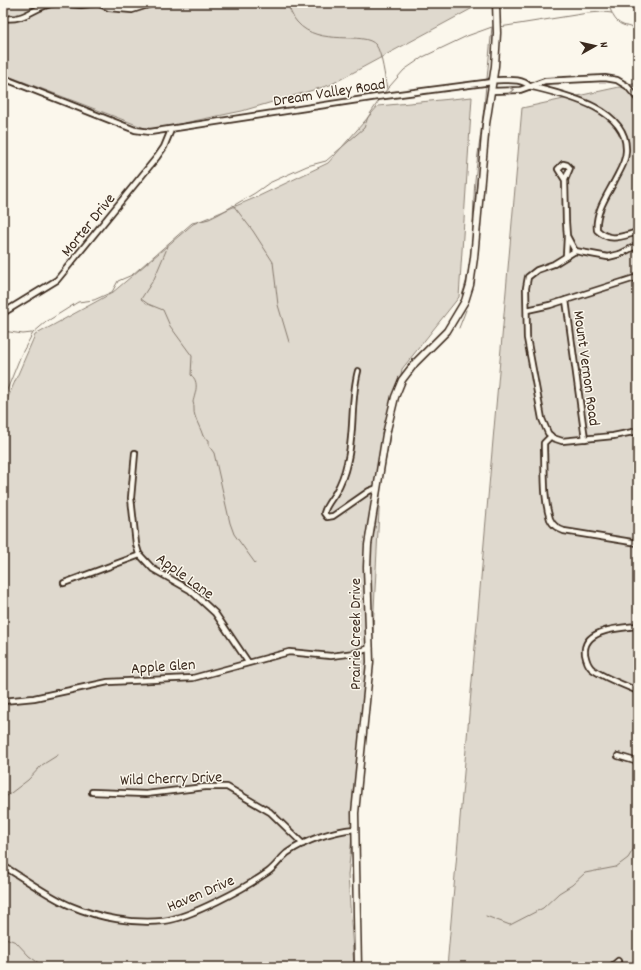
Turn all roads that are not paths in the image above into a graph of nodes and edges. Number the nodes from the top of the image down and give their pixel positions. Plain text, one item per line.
1 (55, 3) edge
2 (60, 3) edge
3 (154, 3) edge
4 (496, 3) edge
5 (3, 18) edge
6 (3, 78) edge
7 (492, 81) junction
8 (529, 86) junction
9 (491, 91) junction
10 (638, 99) edge
11 (170, 130) junction
12 (564, 180) dead end
13 (638, 232) edge
14 (567, 236) junction
15 (638, 245) edge
16 (575, 251) junction
17 (566, 256) junction
18 (638, 277) edge
19 (566, 300) junction
20 (527, 310) junction
21 (3, 313) edge
22 (358, 371) dead end
23 (638, 431) edge
24 (551, 436) junction
25 (585, 439) junction
26 (135, 453) dead end
27 (377, 488) junction
28 (638, 543) edge
29 (140, 555) junction
30 (64, 583) dead end
31 (638, 626) edge
32 (370, 648) junction
33 (248, 662) junction
34 (638, 691) edge
35 (3, 701) edge
36 (618, 756) dead end
37 (638, 762) edge
38 (92, 792) dead end
39 (355, 829) junction
40 (303, 844) junction
41 (3, 866) edge
42 (618, 961) dead end
43 (358, 967) edge
44 (611, 967) edge

1 - 5 street
2 - 3 street
4 - 7 main road
6 - 11 street, Dream Valley Road
7 - 8 street, Dream Valley Road
7 - 9 main road
7 - 11 street, Dream Valley Road
9 -> 8 street
8 - 10 street
8 - 13 street, Dream Valley Road
9 - 27 main road, Prairie Creek Drive
11 - 21 street, Morter Drive
12 - 14 street
14 - 16 street
14 - 17 street
15 - 16 street
16 - 17 street
17 - 20 street
18 - 19 street
19 - 20 street
19 - 25 street, Mount Vernon Road
20 - 24 street
22 - 27 street
23 - 25 street
24 - 25 street
24 - 28 street
26 - 29 street, Apple Lane
27 - 32 main road, Prairie Creek Drive
29 - 30 street
29 - 33 street, Apple Lane
31 - 34 street
32 - 33 street, Apple Glen
32 - 39 main road, Prairie Creek Drive
33 - 35 street, Apple Glen
36 - 37 street
38 - 40 street, Wild Cherry Drive
39 - 40 street, Haven Drive
39 - 43 main road, Prairie Creek Drive
40 - 41 street, Haven Drive
42 - 44 street

